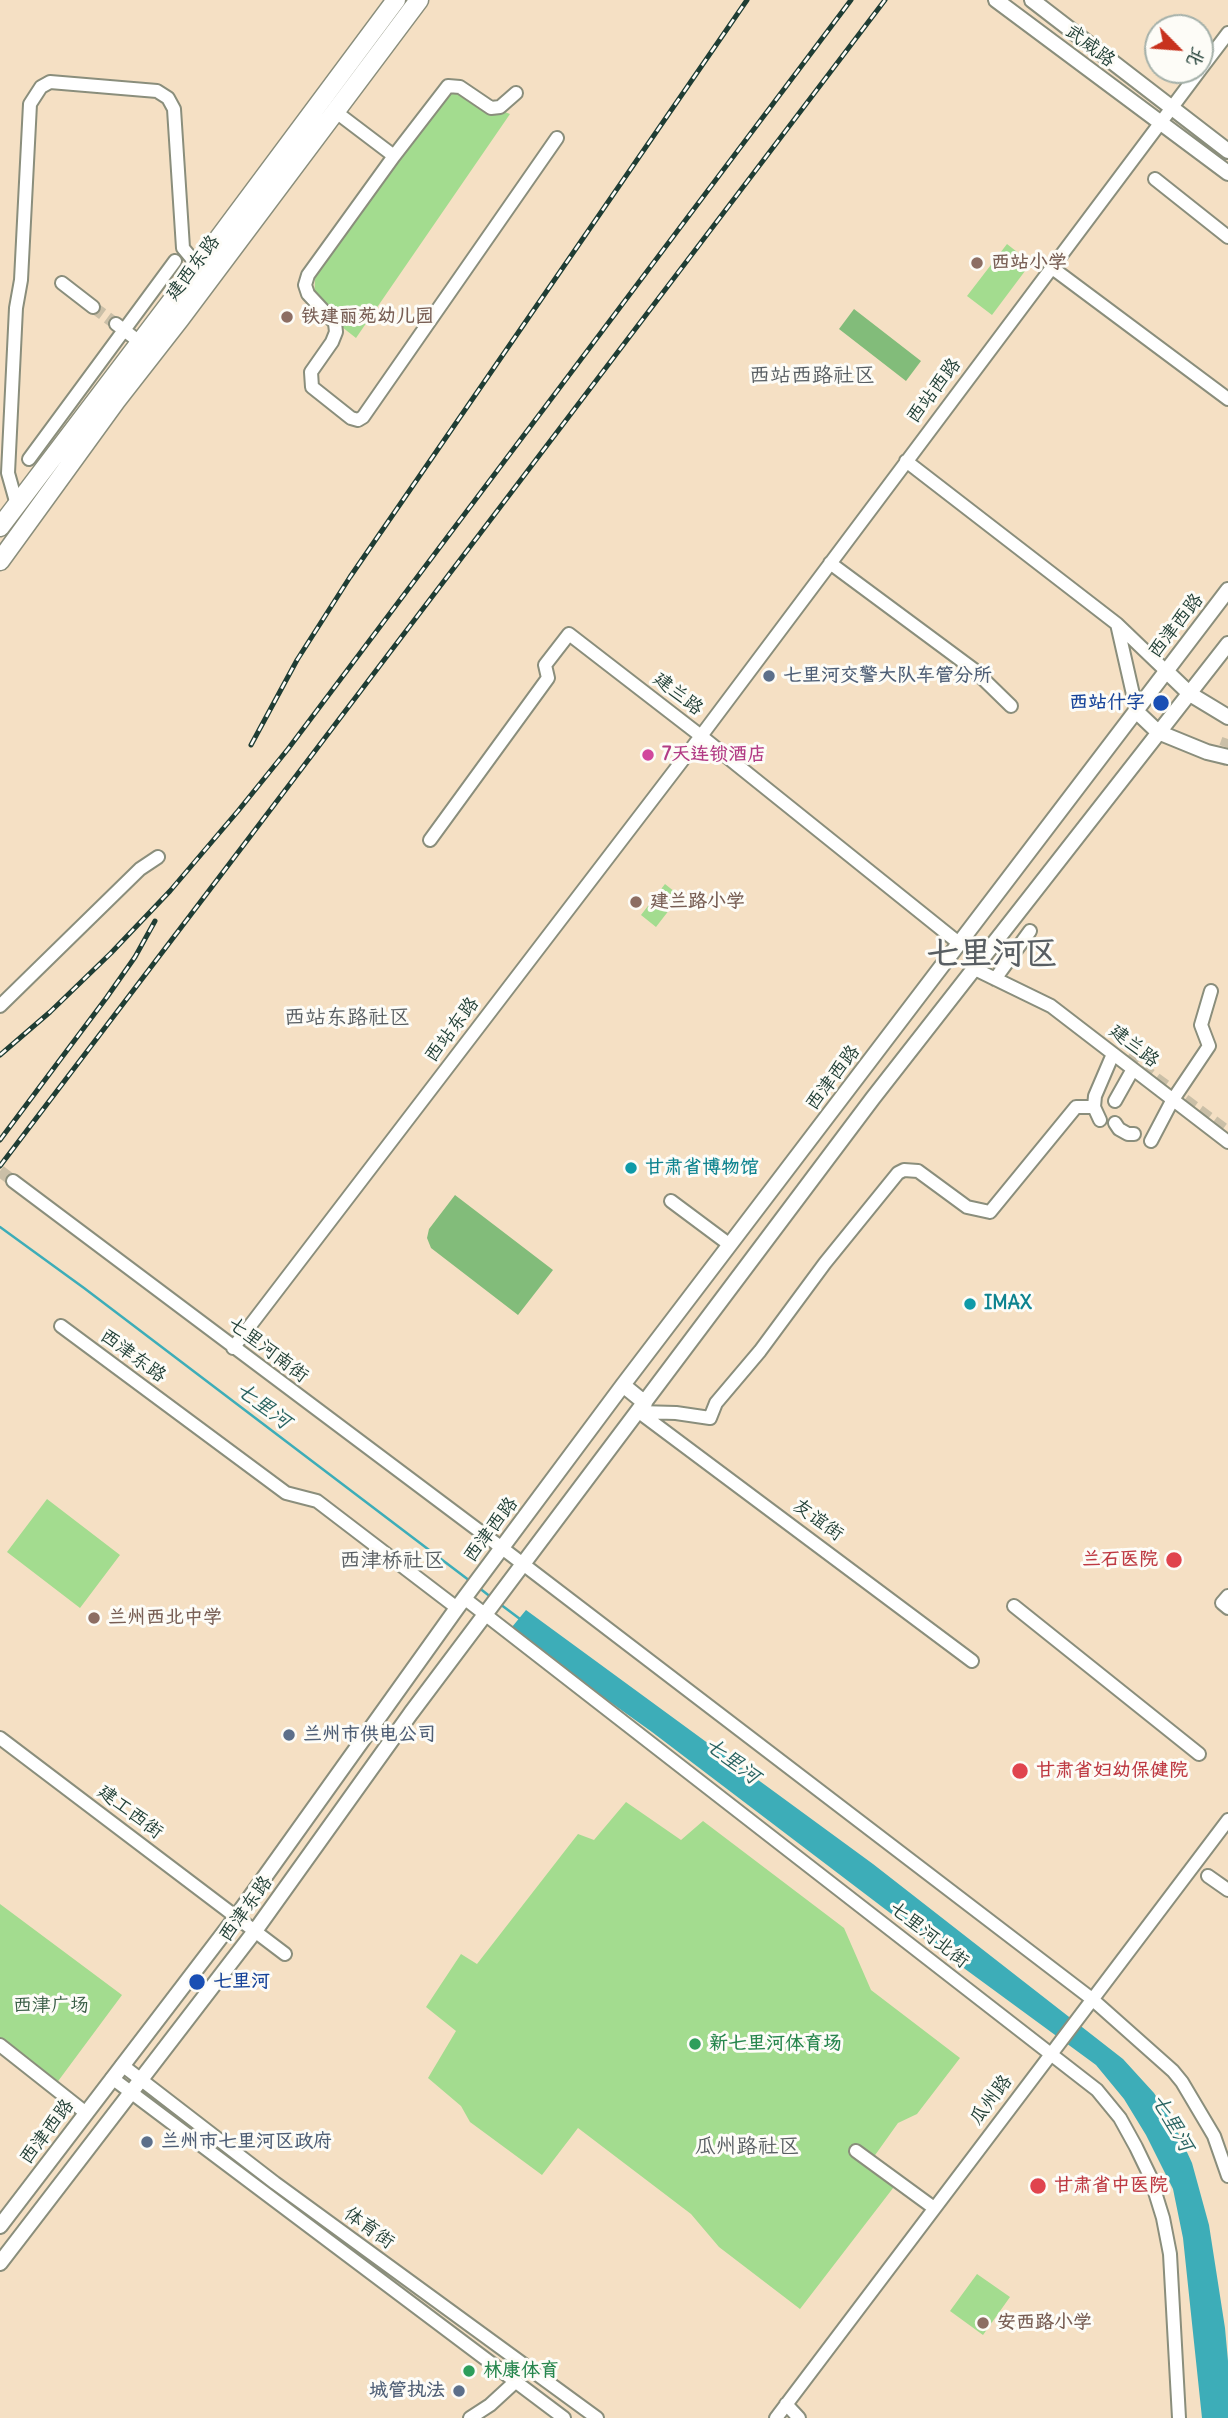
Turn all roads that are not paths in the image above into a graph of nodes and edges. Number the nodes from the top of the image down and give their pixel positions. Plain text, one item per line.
1 (396, 0) edge
2 (419, 0) edge
3 (996, 0) edge
4 (1032, 0) edge
5 (1228, 33) edge
6 (1214, 52) edge
7 (1190, 84) edge
8 (516, 93) dead end
9 (1172, 108) junction
10 (335, 112) junction
11 (1160, 122) junction
12 (557, 138) dead end
13 (1228, 151) edge
14 (394, 156) junction
15 (1228, 173) edge
16 (1155, 179) dead end
17 (1228, 237) edge
18 (176, 261) dead end
19 (198, 267) junction
20 (1051, 267) junction
21 (62, 283) dead end
22 (93, 307) tunnel mouth
23 (120, 327) junction
24 (141, 343) junction
25 (1228, 399) edge
26 (29, 459) dead end
27 (906, 461) junction
28 (17, 505) junction
29 (0, 527) edge
30 (0, 561) edge
31 (830, 563) junction
32 (1228, 590) edge
33 (1117, 624) junction
34 (1228, 644) edge
35 (1165, 670) junction
36 (1189, 694) junction
37 (1012, 706) dead end
38 (1137, 712) junction
39 (1228, 717) edge
40 (1158, 732) junction
41 (701, 736) junction
42 (1228, 757) edge
43 (430, 840) dead end
44 (158, 857) dead end
45 (1030, 931) dead end
46 (960, 944) junction
47 (975, 969) junction
48 (995, 979) junction
49 (1210, 991) dead end
50 (0, 1006) edge
51 (1113, 1054) junction
52 (1133, 1069) junction
53 (1115, 1101) dead end
54 (1172, 1101) junction
55 (1094, 1107) junction
56 (1100, 1120) dead end
57 (1115, 1123) dead end
58 (1134, 1134) dead end
59 (1151, 1141) dead end
60 (1228, 1142) edge
61 (13, 1181) tunnel mouth
62 (671, 1201) dead end
63 (730, 1245) junction
64 (61, 1326) dead end
65 (233, 1348) junction
66 (623, 1385) junction
67 (642, 1408) junction
68 (502, 1548) junction
69 (522, 1564) junction
70 (1228, 1596) edge
71 (464, 1599) junction
72 (1014, 1606) dead end
73 (1228, 1608) edge
74 (488, 1610) junction
75 (972, 1661) dead end
76 (0, 1738) edge
77 (1199, 1754) dead end
78 (1228, 1820) edge
79 (1208, 1876) dead end
80 (1228, 1890) edge
81 (236, 1917) junction
82 (255, 1931) junction
83 (285, 1954) dead end
84 (1092, 2000) junction
85 (0, 2045) edge
86 (1051, 2053) junction
87 (124, 2063) junction
88 (113, 2078) junction
89 (141, 2080) junction
90 (131, 2093) junction
91 (86, 2113) junction
92 (856, 2151) dead end
93 (1228, 2176) edge
94 (934, 2208) junction
95 (1, 2222) edge
96 (0, 2263) edge
97 (515, 2382) junction
98 (786, 2404) junction
99 (470, 2418) edge
100 (564, 2418) edge
101 (597, 2418) edge
102 (776, 2418) edge
103 (799, 2418) edge
104 (1179, 2418) edge

1 - 19 highway, 建西东路
2 - 10 highway, 建西东路
3 - 11 main road, 武威路
4 - 9 main road, 武威路
5 - 6 street, 西站西路
7 - 9 street, 西站西路
8 - 14 street
9 - 11 street, 西站西路
9 - 13 main road, 武威路
10 - 14 street
10 - 30 highway, 建西东路
11 - 15 main road, 武威路
11 - 20 street, 西站西路
12 - 14 street
16 - 17 street
18 - 23 street
19 - 24 highway, 建西东路
19 - 28 street
20 - 25 street
20 - 27 street, 西站西路
21 - 22 street
23 - 24 street
23 - 26 street
24 - 28 highway, 建西东路
27 - 31 street, 西站西路
27 - 33 street
28 - 29 highway, 建西东路
31 - 37 street
31 - 41 street, 西站西路
32 - 35 main road, 西津西路
33 - 35 street
33 - 38 street
34 - 36 main road
35 - 36 main road
35 - 38 main road, 西津西路
36 - 39 main road
36 - 40 main road
38 - 40 main road
38 - 46 main road, 西津西路
40 - 42 main road
40 - 47 main road
41 - 43 street, 建兰路
41 - 46 street, 建兰路
41 - 65 street, 西站东路
44 - 50 street
45 - 48 street
46 - 63 main road, 西津西路
47 - 48 street, 建兰路
47 - 67 main road
48 - 51 street, 建兰路
49 - 54 street
51 - 52 street, 建兰路
51 - 55 street
52 - 53 street
52 - 54 street, 建兰路
54 - 59 street
54 - 60 street, 建兰路
55 - 56 street
55 - 67 street
57 - 58 street
61 - 65 street, 七里河南街
62 - 63 street
63 - 66 main road, 西津西路
64 - 71 street, 西津东路
65 - 68 street, 七里河南街
66 - 67 main road
66 - 68 main road, 西津西路
67 - 69 main road
67 - 75 street, 友谊街
68 - 69 street
68 - 71 main road, 西津西路
69 - 74 main road
69 - 84 street
70 - 73 street
71 - 74 street, 七里河北街
71 - 81 main road, 西津东路
72 - 77 street
74 - 82 main road, 西津东路
74 - 86 street, 七里河北街
76 - 81 street, 建工西街
78 - 84 street, 瓜州路
79 - 80 street
81 - 82 street, 建工西街
81 - 87 main road, 西津东路
82 - 83 street, 建工西街
82 - 89 main road, 西津东路
84 - 86 street, 瓜州路
84 - 93 street
85 - 91 street
86 - 94 street, 瓜州路
86 - 104 street, 七里河北街
87 - 88 main road, 西津西路
87 - 89 street, 体育街
88 - 90 street, 体育街
88 - 91 main road, 西津西路
89 - 90 main road, 西津东路
89 - 101 street, 体育街
90 - 96 main road, 西津东路
90 - 97 street, 体育街
91 - 95 main road, 西津西路
92 - 94 street
94 - 98 street, 瓜州路
97 - 99 street
97 - 100 street, 体育街
98 - 102 street, 瓜州路
98 - 103 street

